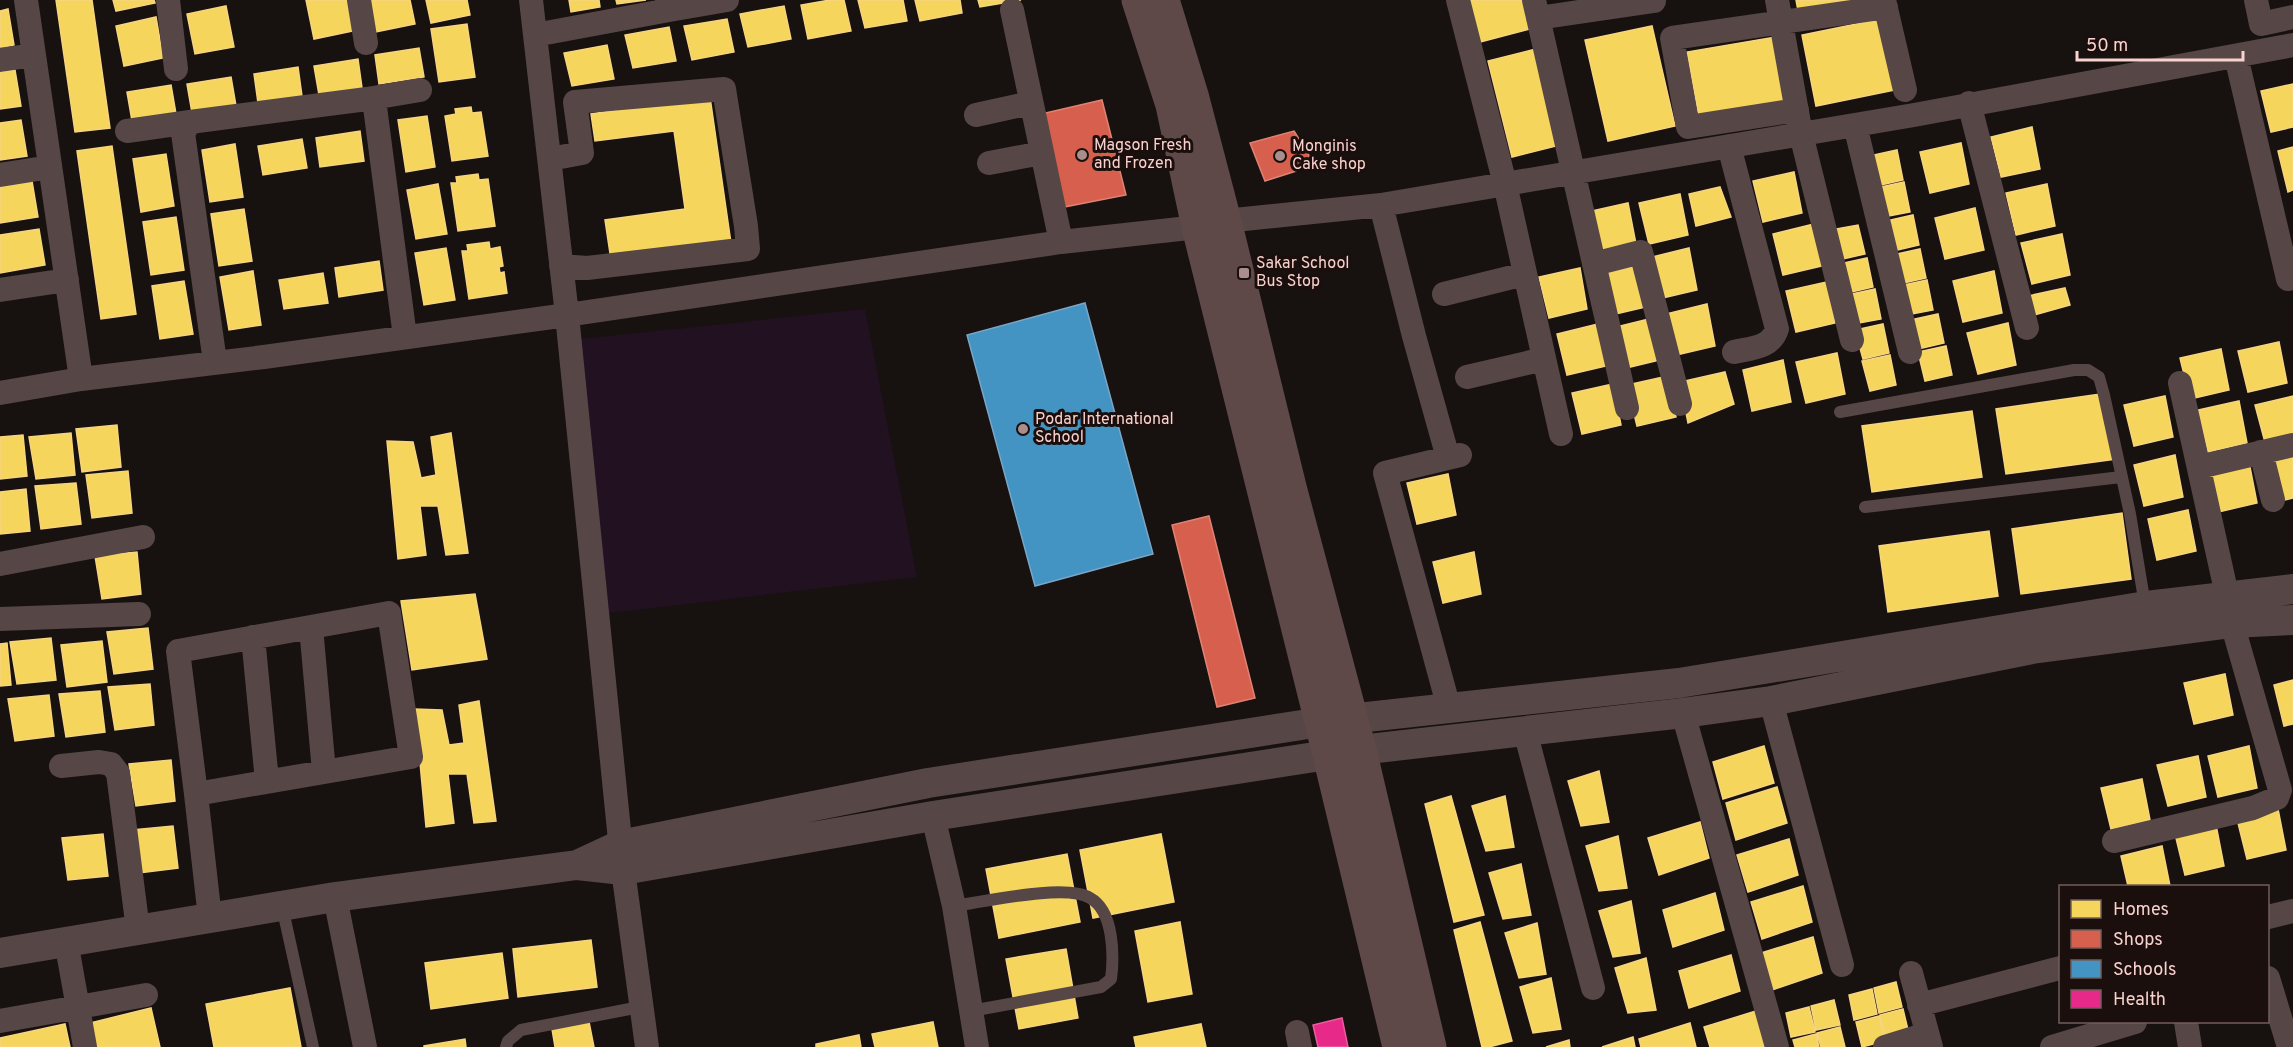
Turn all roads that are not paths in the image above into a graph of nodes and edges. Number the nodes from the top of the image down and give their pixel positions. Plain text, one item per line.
1 (26, 0) edge
2 (168, 0) edge
3 (359, 0) edge
4 (531, 0) edge
5 (727, 0) edge
6 (1138, 0) edge
7 (1162, 0) edge
8 (1458, 0) edge
9 (2256, 0) edge
10 (1654, 1) edge
11 (1885, 4) edge
12 (668, 5) edge
13 (1536, 9) edge
14 (1012, 10) dead end
15 (1779, 11) edge
16 (2293, 17) edge
17 (535, 35) junction
18 (366, 43) dead end
19 (2293, 45) edge
20 (34, 55) junction
21 (2236, 56) junction
22 (0, 60) edge
23 (176, 69) dead end
24 (420, 90) dead end
25 (1905, 90) dead end
26 (368, 99) junction
27 (1031, 103) junction
28 (1969, 103) junction
29 (976, 115) dead end
30 (190, 122) junction
31 (1799, 122) junction
32 (1855, 125) junction
33 (127, 130) dead end
34 (1729, 146) junction
35 (1042, 153) junction
36 (550, 159) junction
37 (989, 163) dead end
38 (50, 167) junction
39 (1574, 172) junction
40 (0, 175) edge
41 (1505, 184) junction
42 (1381, 205) junction
43 (1211, 224) junction
44 (1061, 242) junction
45 (1594, 264) junction
46 (561, 266) junction
47 (1525, 274) junction
48 (2288, 279) dead end
49 (67, 280) junction
50 (0, 290) edge
51 (1444, 294) dead end
52 (567, 315) junction
53 (2027, 328) dead end
54 (405, 337) junction
55 (1852, 340) dead end
56 (1734, 352) dead end
57 (1910, 352) dead end
58 (1544, 359) junction
59 (215, 363) junction
60 (1467, 377) dead end
61 (81, 379) junction
62 (2180, 383) dead end
63 (0, 393) edge
64 (1680, 404) dead end
65 (1627, 408) dead end
66 (1840, 411) dead end
67 (1561, 434) dead end
68 (2293, 445) edge
69 (2261, 452) junction
70 (2199, 467) junction
71 (2121, 477) junction
72 (2273, 500) dead end
73 (1865, 507) dead end
74 (143, 537) dead end
75 (0, 564) edge
76 (2293, 589) edge
77 (2146, 606) junction
78 (2229, 609) junction
79 (139, 614) dead end
80 (0, 619) edge
81 (2293, 620) edge
82 (311, 627) junction
83 (253, 637) junction
84 (1771, 700) junction
85 (1449, 708) junction
86 (1683, 714) junction
87 (1525, 731) junction
88 (1340, 736) junction
89 (61, 766) dead end
90 (324, 772) junction
91 (267, 782) junction
92 (196, 794) junction
93 (933, 816) junction
94 (2114, 841) dead end
95 (621, 858) junction
96 (335, 897) junction
97 (282, 906) junction
98 (954, 906) junction
99 (2293, 911) edge
100 (2269, 917) edge
101 (210, 918) junction
102 (138, 930) junction
103 (66, 941) junction
104 (0, 953) edge
105 (1842, 965) dead end
106 (2059, 969) edge
107 (1911, 974) dead end
108 (2269, 981) edge
109 (1593, 988) dead end
110 (146, 995) dead end
111 (1919, 1005) junction
112 (78, 1007) junction
113 (640, 1007) junction
114 (971, 1011) junction
115 (0, 1021) edge
116 (2132, 1023) edge
117 (2186, 1023) edge
118 (1929, 1041) edge
119 (85, 1047) edge
120 (312, 1047) edge
121 (365, 1047) edge
122 (506, 1047) edge
123 (647, 1047) edge
124 (977, 1047) edge
125 (1399, 1047) edge
126 (1430, 1047) edge
127 (1777, 1047) edge
128 (1885, 1047) edge
129 (2052, 1047) edge
130 (2190, 1047) edge
131 (2289, 1047) edge

1 - 20 street
2 - 23 street
3 - 18 street
4 - 17 street
5 - 12 street
6 - 43 main road
7 - 43 main road
8 - 41 street
9 - 16 street
10 - 13 street
11 - 15 street
11 - 25 street
12 - 17 street
13 - 39 street
14 - 27 street
15 - 31 street
15 - 31 street
17 - 36 street
19 - 21 street
20 - 22 street
20 - 38 street
21 - 28 street
21 - 48 street
24 - 26 street
26 - 30 street
26 - 54 street
27 - 29 street
27 - 35 street
28 - 32 street
28 - 53 street
30 - 33 street
30 - 59 street
31 - 32 street
31 - 34 street
31 - 55 street
32 - 57 street
34 - 39 street
34 - 56 street
35 - 37 street
35 - 44 street
36 - 46 street
36 - 46 street
38 - 40 street
38 - 49 street
39 - 41 street
39 - 45 street
41 - 42 street
41 - 47 street
42 - 43 street
42 - 85 street
43 - 44 street
43 - 88 main road
44 - 52 street
45 - 64 street
45 - 65 street
46 - 52 street
47 - 51 street
47 - 58 street
49 - 50 street
49 - 61 street
52 - 54 street
52 - 95 street
54 - 59 street
58 - 60 street
58 - 67 street
59 - 61 street
61 - 63 street
62 - 70 street
66 - 71 lane
68 - 69 street
69 - 70 street
69 - 72 street
70 - 78 street
71 - 73 lane
71 - 77 lane
74 - 75 street
76 - 78 street
77 - 78 street
77 - 85 street
78 - 81 street
78 - 84 street
78 - 94 street
79 - 80 street
82 - 83 street
82 - 90 street
82 - 90 street
83 - 91 street
83 - 92 street
84 - 86 street
84 - 105 street
85 - 88 street
86 - 87 street
86 - 127 street
87 - 88 street
87 - 109 street
88 - 93 street
88 - 95 street
88 - 125 main road
88 - 126 main road
89 - 102 street
90 - 91 street
91 - 92 street
92 - 101 street
93 - 95 street
93 - 98 street
95 - 96 street
95 - 113 street
96 - 97 street
96 - 121 street
97 - 101 street
97 - 120 lane
98 - 114 street
98 - 114 lane
99 - 100 street
101 - 102 street
102 - 103 street
103 - 104 street
103 - 112 street
106 - 111 street
107 - 111 street
108 - 131 street
110 - 112 street
111 - 118 street
112 - 115 street
112 - 119 street
113 - 122 lane
113 - 123 street
114 - 124 street
116 - 129 street
117 - 130 street
118 - 128 street

